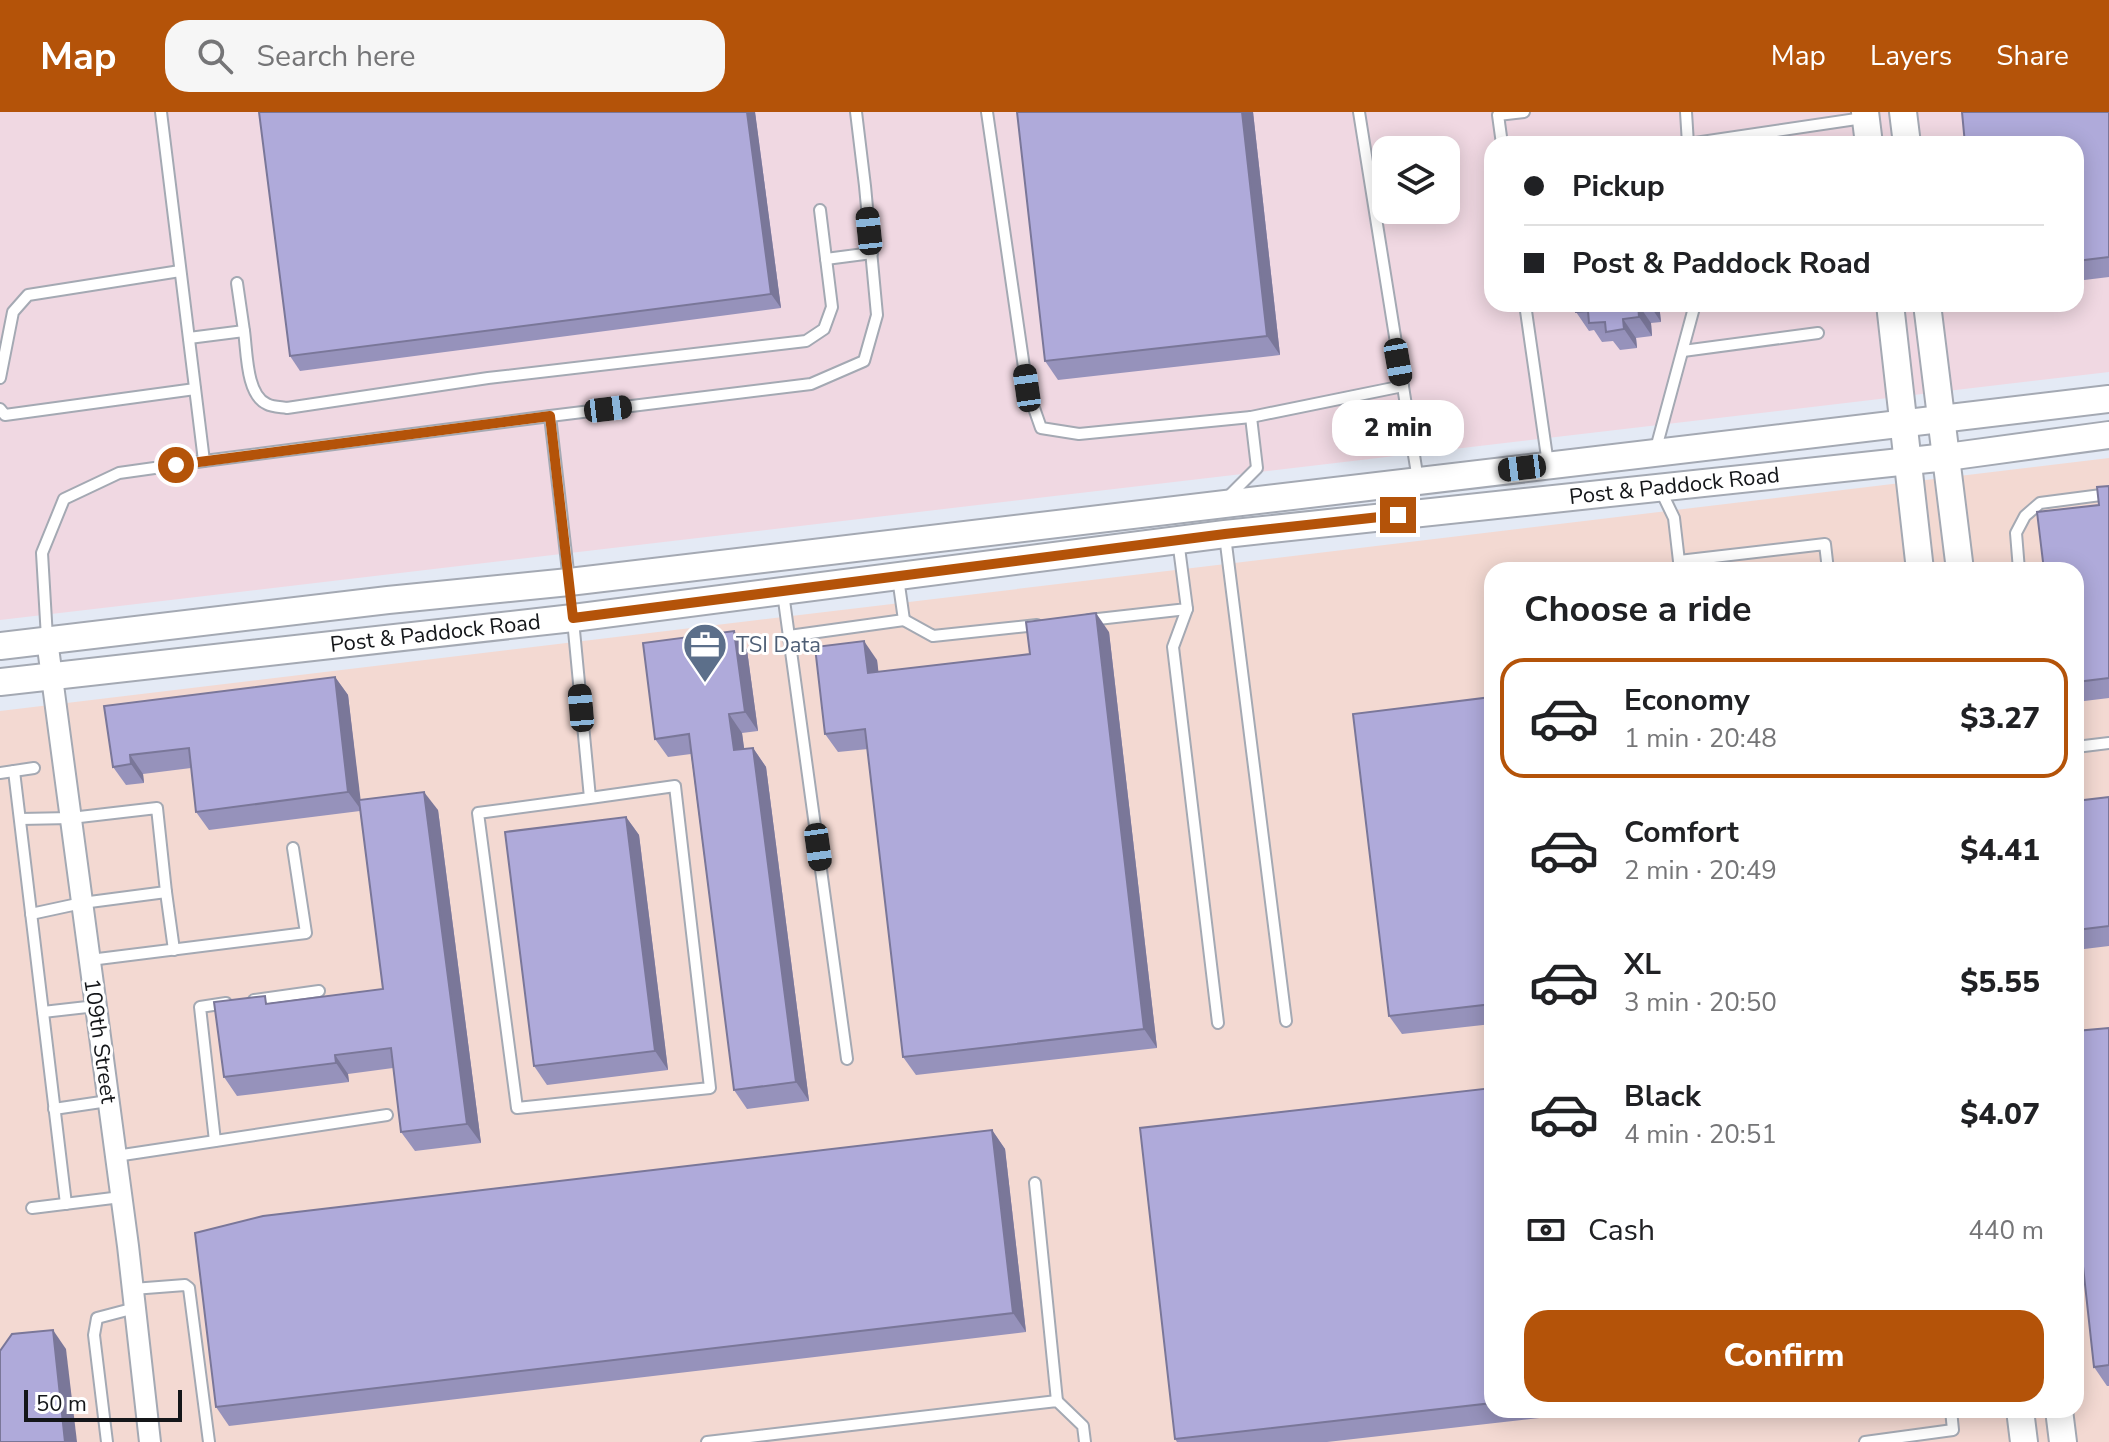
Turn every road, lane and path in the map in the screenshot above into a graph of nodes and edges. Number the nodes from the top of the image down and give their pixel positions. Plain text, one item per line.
1 (161, 112) edge
2 (856, 112) edge
3 (987, 112) edge
4 (1359, 112) edge
5 (1524, 112) edge
6 (1686, 112) edge
7 (1903, 112) edge
8 (1865, 115) edge
9 (1501, 136) edge
10 (1688, 136) edge
11 (1737, 136) edge
12 (1868, 136) edge
13 (1906, 136) edge
14 (820, 210) dead end
15 (872, 253) junction
16 (826, 259) junction
17 (180, 271) junction
18 (237, 283) dead end
19 (1526, 312) edge
20 (1693, 312) edge
21 (1891, 312) edge
22 (1928, 312) edge
23 (244, 331) junction
24 (1818, 333) dead end
25 (189, 338) junction
26 (1683, 351) junction
27 (0, 378) edge
28 (1403, 386) junction
29 (195, 389) junction
30 (2109, 399) edge
31 (0, 409) edge
32 (550, 416) junction
33 (1251, 417) junction
34 (1942, 418) junction
35 (1903, 423) junction
36 (2109, 435) edge
37 (1655, 452) junction
38 (1947, 457) junction
39 (204, 461) junction
40 (1907, 461) junction
41 (1548, 465) junction
42 (1418, 480) junction
43 (1660, 487) junction
44 (2109, 494) edge
45 (1221, 504) junction
46 (1225, 534) junction
47 (1178, 540) junction
48 (1680, 562) edge
49 (1706, 562) edge
50 (1827, 562) edge
51 (1919, 562) edge
52 (1959, 562) edge
53 (2018, 562) edge
54 (898, 576) junction
55 (569, 582) junction
56 (783, 591) junction
57 (1187, 609) junction
58 (573, 618) junction
59 (904, 620) junction
60 (1076, 621) edge
61 (1044, 624) edge
62 (789, 636) junction
63 (47, 640) junction
64 (0, 646) edge
65 (52, 676) junction
66 (0, 682) edge
67 (2109, 743) edge
68 (2084, 746) edge
69 (34, 768) dead end
70 (14, 771) junction
71 (0, 773) edge
72 (590, 798) junction
73 (71, 818) junction
74 (20, 819) junction
75 (293, 848) dead end
76 (166, 892) junction
77 (82, 903) junction
78 (31, 914) junction
79 (174, 950) junction
80 (90, 960) junction
81 (319, 991) dead end
82 (96, 1006) junction
83 (43, 1012) junction
84 (1286, 1021) dead end
85 (1218, 1023) dead end
86 (847, 1059) dead end
87 (108, 1101) junction
88 (54, 1109) junction
89 (387, 1115) dead end
90 (215, 1141) junction
91 (116, 1156) junction
92 (1035, 1183) dead end
93 (121, 1197) junction
94 (66, 1204) junction
95 (32, 1208) dead end
96 (134, 1299) junction
97 (1057, 1401) junction
98 (1952, 1418) edge
99 (2021, 1418) edge
100 (2060, 1418) edge
101 (107, 1442) edge
102 (150, 1442) edge
103 (209, 1442) edge
104 (707, 1442) edge
105 (1085, 1442) edge
106 (1865, 1442) edge
107 (2024, 1442) edge
108 (2063, 1442) edge

1 - 17 lane
2 - 15 lane
3 - 33 lane
4 - 28 lane
5 - 9 lane
6 - 10 lane
7 - 13 street
8 - 11 lane
8 - 12 street
14 - 16 lane
15 - 16 lane
15 - 32 lane
16 - 23 lane
17 - 25 lane
17 - 27 lane
18 - 23 lane
19 - 41 lane
20 - 26 lane
21 - 35 street
22 - 34 street
23 - 25 lane
24 - 26 lane
25 - 29 lane
26 - 37 lane
28 - 33 lane
28 - 42 lane
29 - 31 lane
29 - 39 lane
30 - 34 street, Post & Paddock Road
32 - 39 lane
32 - 55 lane
33 - 45 lane
34 - 35 street, Post & Paddock Road
34 - 38 street
35 - 37 street, Post & Paddock Road
35 - 40 street
36 - 38 street, Post & Paddock Road
37 - 41 street, Post & Paddock Road
37 - 43 street
38 - 40 street, Post & Paddock Road
38 - 52 street
39 - 63 lane
40 - 43 street, Post & Paddock Road
40 - 51 street
41 - 42 street, Post & Paddock Road
42 - 45 street, Post & Paddock Road
43 - 46 street, Post & Paddock Road
43 - 48 lane
44 - 53 lane
45 - 46 street
45 - 55 street, Post & Paddock Road
46 - 47 street, Post & Paddock Road
46 - 84 lane
47 - 54 street, Post & Paddock Road
47 - 57 lane
49 - 50 lane
54 - 56 street, Post & Paddock Road
54 - 59 lane
55 - 58 street
55 - 63 street, Post & Paddock Road
56 - 58 street, Post & Paddock Road
56 - 62 lane
57 - 60 lane
57 - 85 lane
58 - 65 street, Post & Paddock Road
58 - 72 lane
59 - 61 lane
59 - 62 lane
62 - 86 lane
63 - 64 street, Post & Paddock Road
63 - 65 street, 109th Street
65 - 66 street, Post & Paddock Road
65 - 73 street, 109th Street
67 - 68 lane
69 - 70 lane
70 - 71 lane
70 - 74 lane
72 - 72 lane
73 - 74 lane
73 - 76 lane
73 - 77 street, 109th Street
74 - 78 lane
75 - 79 lane
76 - 77 lane
76 - 79 lane
77 - 78 lane
77 - 80 street, 109th Street
78 - 83 lane
79 - 80 lane
80 - 82 street, 109th Street
81 - 90 lane
82 - 83 lane
82 - 87 street, 109th Street
83 - 88 lane
87 - 88 lane
87 - 91 street, 109th Street
88 - 94 lane
89 - 90 lane
90 - 91 lane
91 - 93 street, 109th Street
92 - 97 lane
93 - 94 lane
93 - 96 street, 109th Street
94 - 95 lane
96 - 101 lane
96 - 102 street, 109th Street
96 - 103 lane
97 - 104 lane
97 - 105 lane
98 - 106 lane
99 - 107 street
100 - 108 street

